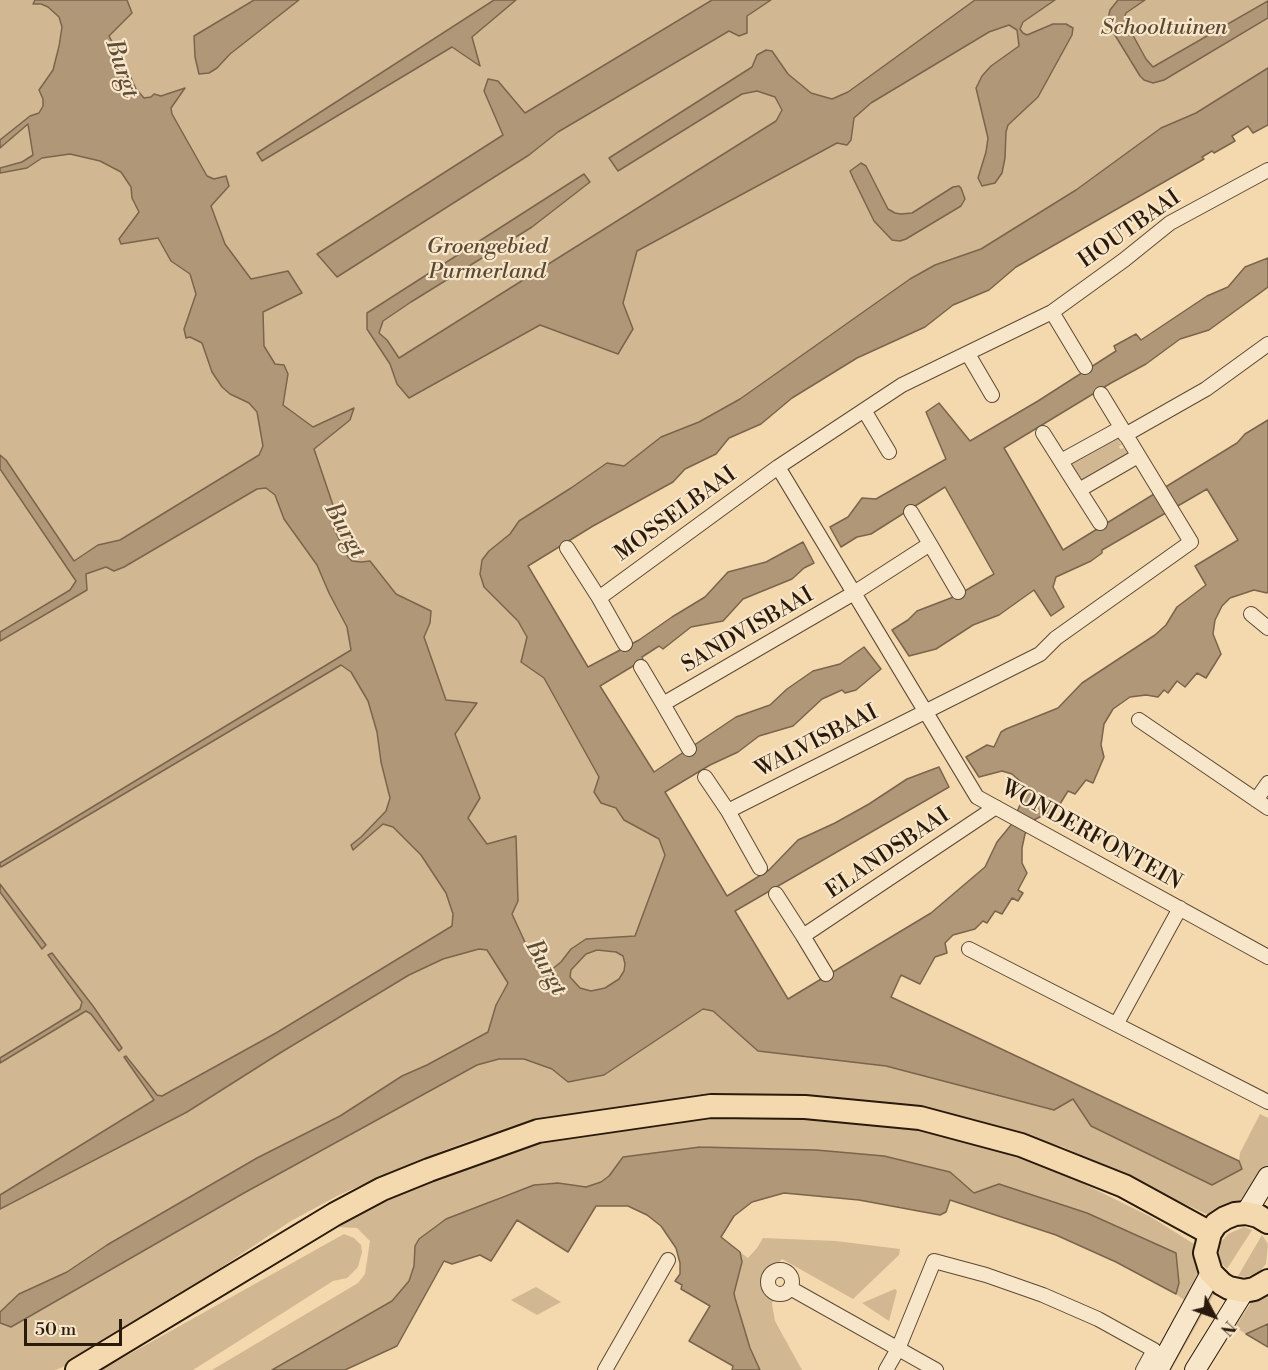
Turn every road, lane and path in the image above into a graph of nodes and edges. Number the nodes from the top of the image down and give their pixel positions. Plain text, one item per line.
1 (1268, 170) edge
2 (1052, 312) junction
3 (1268, 344) edge
4 (968, 354) junction
5 (1085, 367) dead end
6 (1101, 394) dead end
7 (992, 395) dead end
8 (864, 410) junction
9 (1123, 432) junction
10 (1043, 433) dead end
11 (889, 452) dead end
12 (1138, 456) junction
13 (1061, 461) junction
14 (778, 467) junction
15 (1079, 490) junction
16 (911, 512) dead end
17 (1100, 523) dead end
18 (930, 544) junction
19 (567, 548) dead end
20 (958, 592) dead end
21 (854, 593) junction
22 (599, 598) junction
23 (1251, 614) dead end
24 (1268, 628) edge
25 (625, 645) dead end
26 (641, 667) dead end
27 (663, 704) junction
28 (925, 711) junction
29 (1139, 720) dead end
30 (689, 748) dead end
31 (705, 777) dead end
32 (1268, 783) edge
33 (1256, 800) junction
34 (996, 807) junction
35 (1268, 808) edge
36 (728, 811) junction
37 (760, 868) dead end
38 (776, 894) dead end
39 (1180, 908) junction
40 (803, 936) junction
41 (969, 949) dead end
42 (1268, 957) edge
43 (826, 974) dead end
44 (1117, 1023) junction
45 (1268, 1102) edge
46 (1268, 1178) edge
47 (1246, 1213) junction
48 (1268, 1222) edge
49 (1210, 1233) junction
50 (668, 1260) dead end
51 (1211, 1273) junction
52 (1268, 1281) edge
53 (790, 1288) dead end
54 (1244, 1290) junction
55 (898, 1349) junction
56 (77, 1370) edge
57 (605, 1370) edge
58 (886, 1370) edge
59 (936, 1370) edge
60 (1143, 1370) edge
61 (1158, 1370) edge
62 (1195, 1370) edge

1 - 2 street, HOUTBAAI
2 - 4 street, HOUTBAAI
2 - 5 street
3 - 9 street
4 - 7 street
4 - 8 street, HOUTBAAI
6 - 9 street
8 - 11 street
8 - 14 street, HOUTBAAI
9 - 12 street
9 - 13 street
10 - 13 street
12 - 15 street
12 - 28 street, WALVISBAAI
13 - 15 street
14 - 21 street, WONDERFONTEIN
14 - 22 street, MOSSELBAAI
15 - 17 street
16 - 18 street
18 - 20 street
18 - 21 street
19 - 22 street
21 - 27 street, SANDVISBAAI
21 - 28 street, WONDERFONTEIN
22 - 25 street
23 - 24 street
26 - 27 street
27 - 30 street
28 - 34 street, WONDERFONTEIN
28 - 36 street, WALVISBAAI
29 - 33 street
31 - 36 street
32 - 33 street
33 - 35 street
34 - 39 street, WONDERFONTEIN
34 - 40 street, ELANDSBAAI
36 - 37 street
38 - 40 street
39 - 42 street, WONDERFONTEIN
39 - 44 street
40 - 43 street
41 - 44 street
44 - 45 street
46 - 47 street
47 - 48 main road
47 - 49 main road
49 - 51 main road
49 - 56 main road
50 - 57 street
51 - 54 main road
51 - 61 street
52 - 54 main road
53 - 55 street
54 - 62 street
55 - 58 street
55 - 59 street
55 - 60 street

